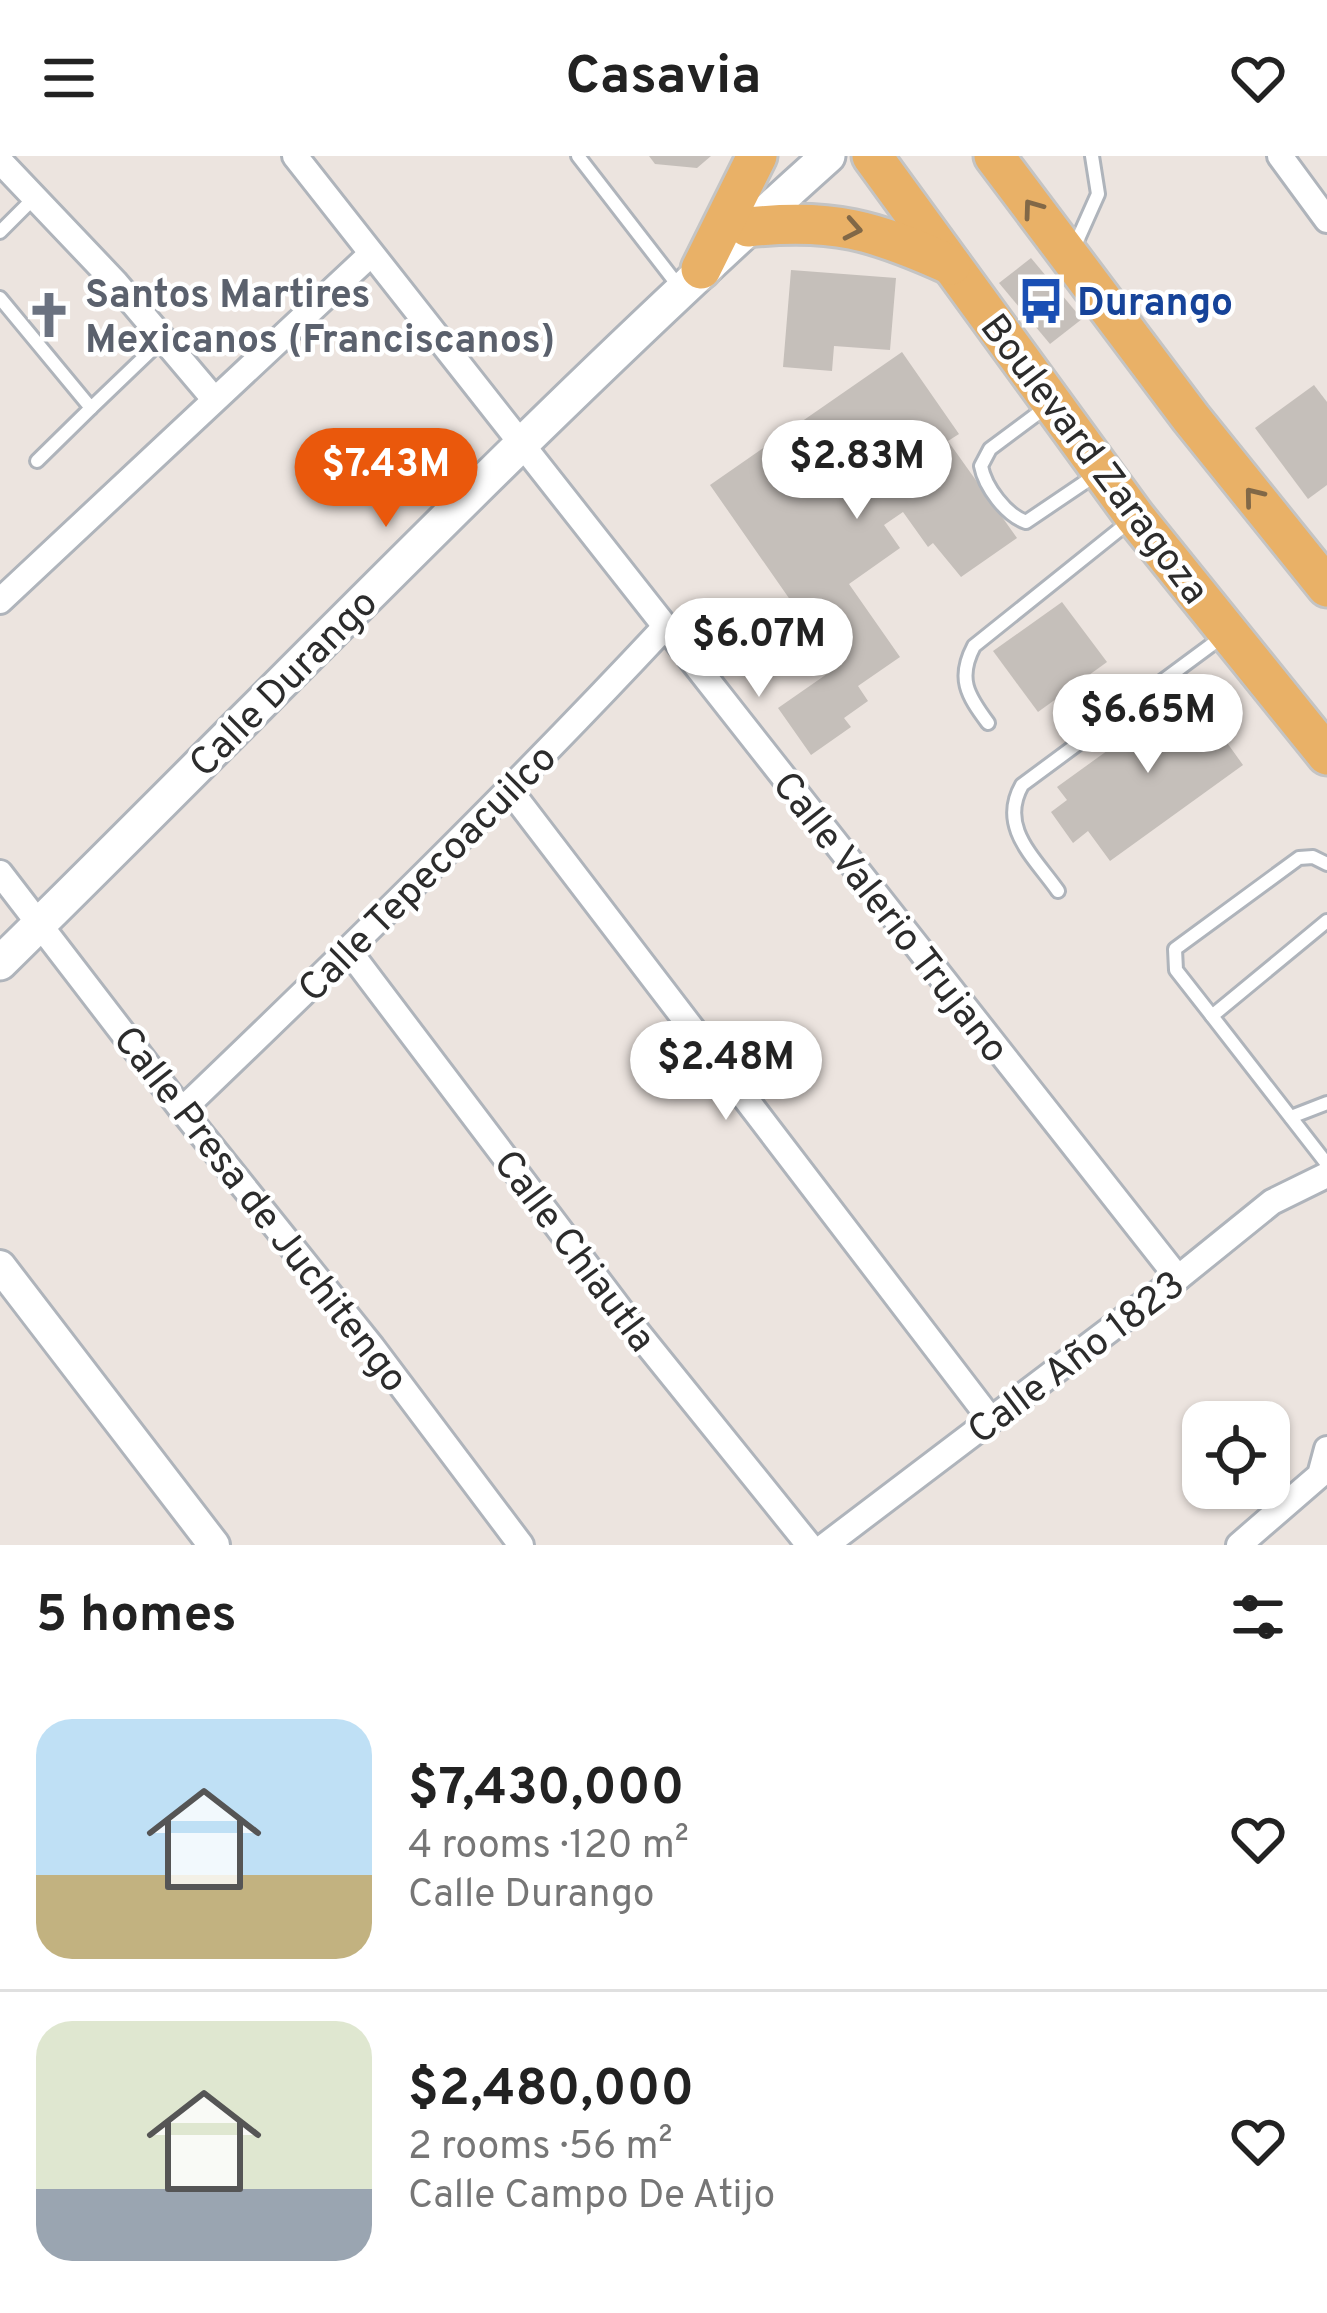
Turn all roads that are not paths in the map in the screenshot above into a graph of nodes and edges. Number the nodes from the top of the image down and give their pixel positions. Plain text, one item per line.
1 (295, 156) edge
2 (578, 156) edge
3 (757, 156) edge
4 (828, 156) edge
5 (872, 156) edge
6 (994, 156) edge
7 (1092, 156) edge
8 (1280, 156) edge
9 (0, 161) edge
10 (36, 196) junction
11 (1327, 220) edge
12 (748, 227) junction
13 (0, 232) edge
14 (370, 255) junction
15 (1069, 257) junction
16 (951, 266) junction
17 (692, 280) junction
18 (0, 298) edge
19 (163, 339) junction
20 (214, 399) junction
21 (1050, 404) junction
22 (91, 408) junction
23 (521, 444) junction
24 (38, 461) dead end
25 (1102, 471) junction
26 (1135, 517) junction
27 (1327, 587) edge
28 (0, 601) edge
29 (664, 628) junction
30 (1228, 632) junction
31 (988, 723) dead end
32 (1327, 755) edge
33 (509, 789) junction
34 (1327, 864) edge
35 (0, 873) edge
36 (1058, 891) dead end
37 (1327, 921) edge
38 (41, 922) junction
39 (349, 951) junction
40 (0, 963) edge
41 (1212, 1016) junction
42 (1327, 1103) edge
43 (182, 1110) junction
44 (1291, 1117) junction
45 (1327, 1164) edge
46 (1327, 1175) edge
47 (0, 1266) edge
48 (1178, 1278) junction
49 (992, 1420) junction
50 (1327, 1449) edge
51 (1323, 1479) edge
52 (214, 1545) edge
53 (521, 1545) edge
54 (809, 1545) edge
55 (826, 1545) edge
56 (1239, 1545) edge

1 - 14 street, Calle Valerio Trujano
2 - 17 lane
3 - 17 main road
4 - 12 main road, Calle Durango
5 - 16 main road, Boulevard Zaragoza
15 -> 6 main road
7 - 15 lane
8 - 11 street
9 - 10 street
10 - 13 lane
10 - 19 street
12 -> 16 main road
12 - 17 main road, Calle Durango
14 - 20 street
14 - 23 street, Calle Valerio Trujano
27 -> 15 main road
16 - 21 main road, Boulevard Zaragoza
17 - 23 main road, Calle Durango
18 - 22 lane
19 - 20 street
19 - 22 lane
20 - 28 street
21 - 25 main road, Boulevard Zaragoza
21 - 25 lane
22 - 24 lane
23 - 29 street, Calle Valerio Trujano
23 - 38 main road, Calle Durango
25 - 26 main road, Boulevard Zaragoza
26 - 30 main road, Boulevard Zaragoza
26 - 31 lane
29 - 33 street, Calle Tepecoacuilco
29 - 48 street, Calle Valerio Trujano
30 - 32 main road, Boulevard Zaragoza
30 - 36 lane
33 - 39 street, Calle Tepecoacuilco
33 - 49 street
34 - 41 lane
35 - 38 street, Calle Presa de Juchitengo
37 - 41 lane
38 - 40 main road, Calle Durango
38 - 43 street, Calle Presa de Juchitengo
39 - 43 street, Calle Tepecoacuilco
39 - 54 street, Calle Chiautla
41 - 44 lane
42 - 44 lane
43 - 53 street, Calle Presa de Juchitengo
44 - 45 lane
46 - 48 street, Calle Año 1823
47 - 52 street
48 - 49 street, Calle Año 1823
49 - 55 street, Calle Año 1823
50 - 51 street
51 - 56 street

